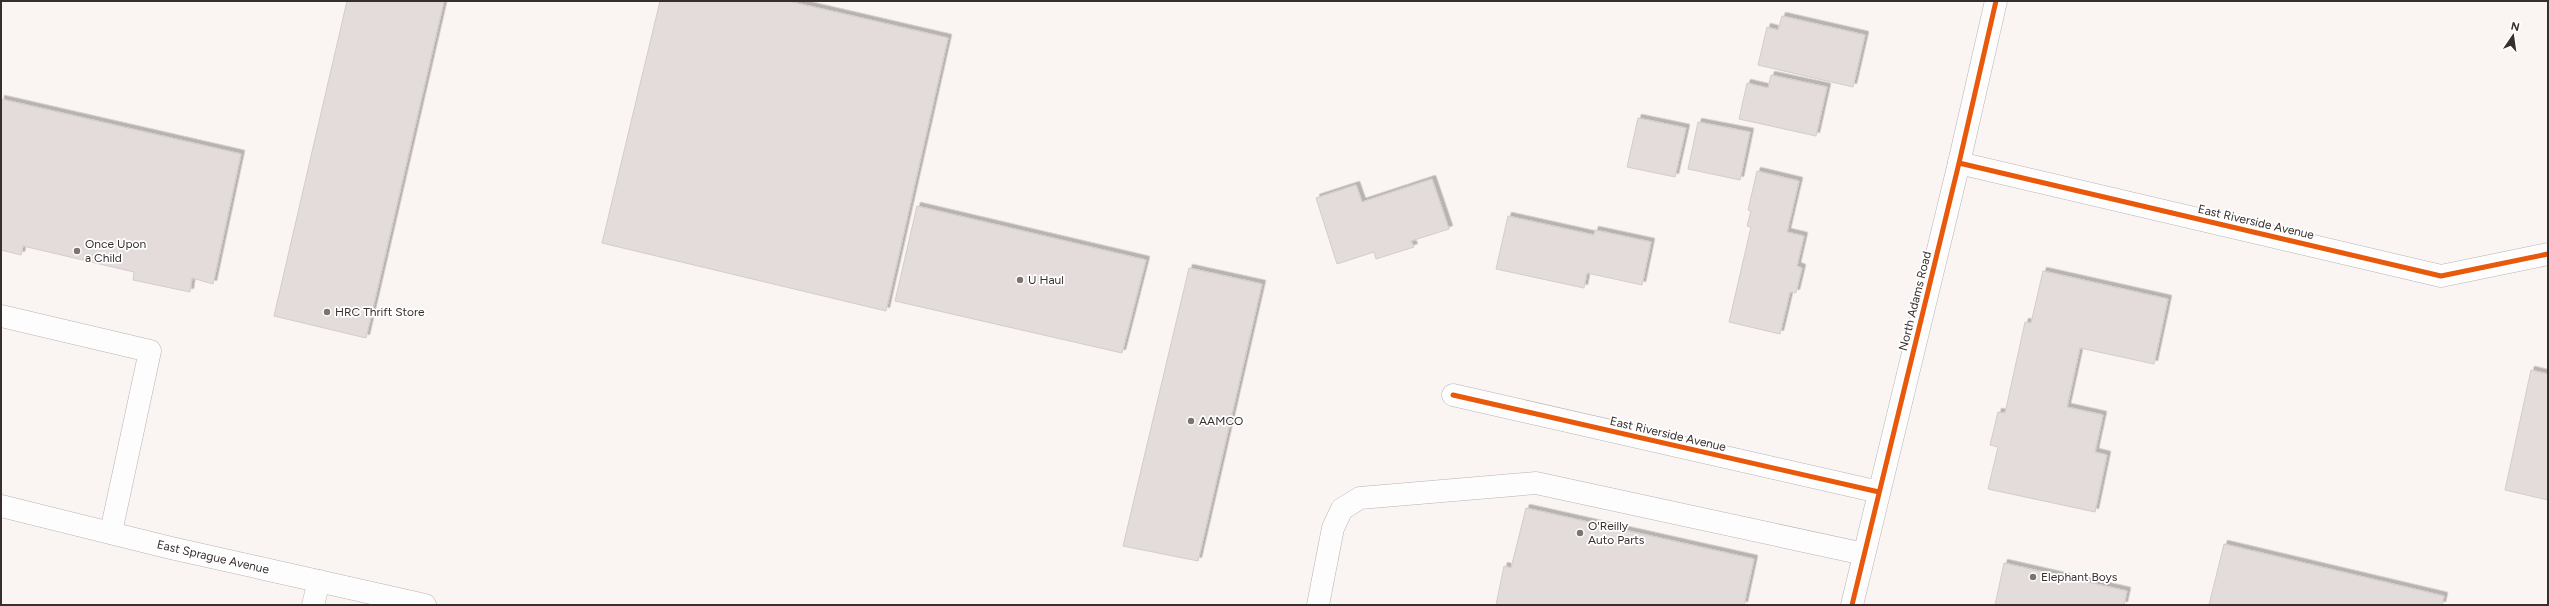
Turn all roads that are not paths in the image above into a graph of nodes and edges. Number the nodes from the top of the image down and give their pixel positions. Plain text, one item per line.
1 (1996, 1) edge
2 (1959, 163) junction
3 (2548, 254) edge
4 (1, 316) edge
5 (1453, 396) dead end
6 (1879, 492) junction
7 (1, 506) edge
8 (111, 532) junction
9 (1864, 554) junction
10 (319, 580) junction
11 (313, 605) edge
12 (425, 605) edge
13 (1318, 605) edge
14 (1852, 605) edge

1 - 2 street, North Adams Road
2 - 3 street, East Riverside Avenue
2 - 6 street, North Adams Road
4 - 8 street
5 - 6 street, East Riverside Avenue
6 - 9 street, North Adams Road
7 - 8 street, East Sprague Avenue
8 - 10 street, East Sprague Avenue
9 - 13 street
9 - 14 street, North Adams Road
10 - 11 street
10 - 12 street, East Sprague Avenue

